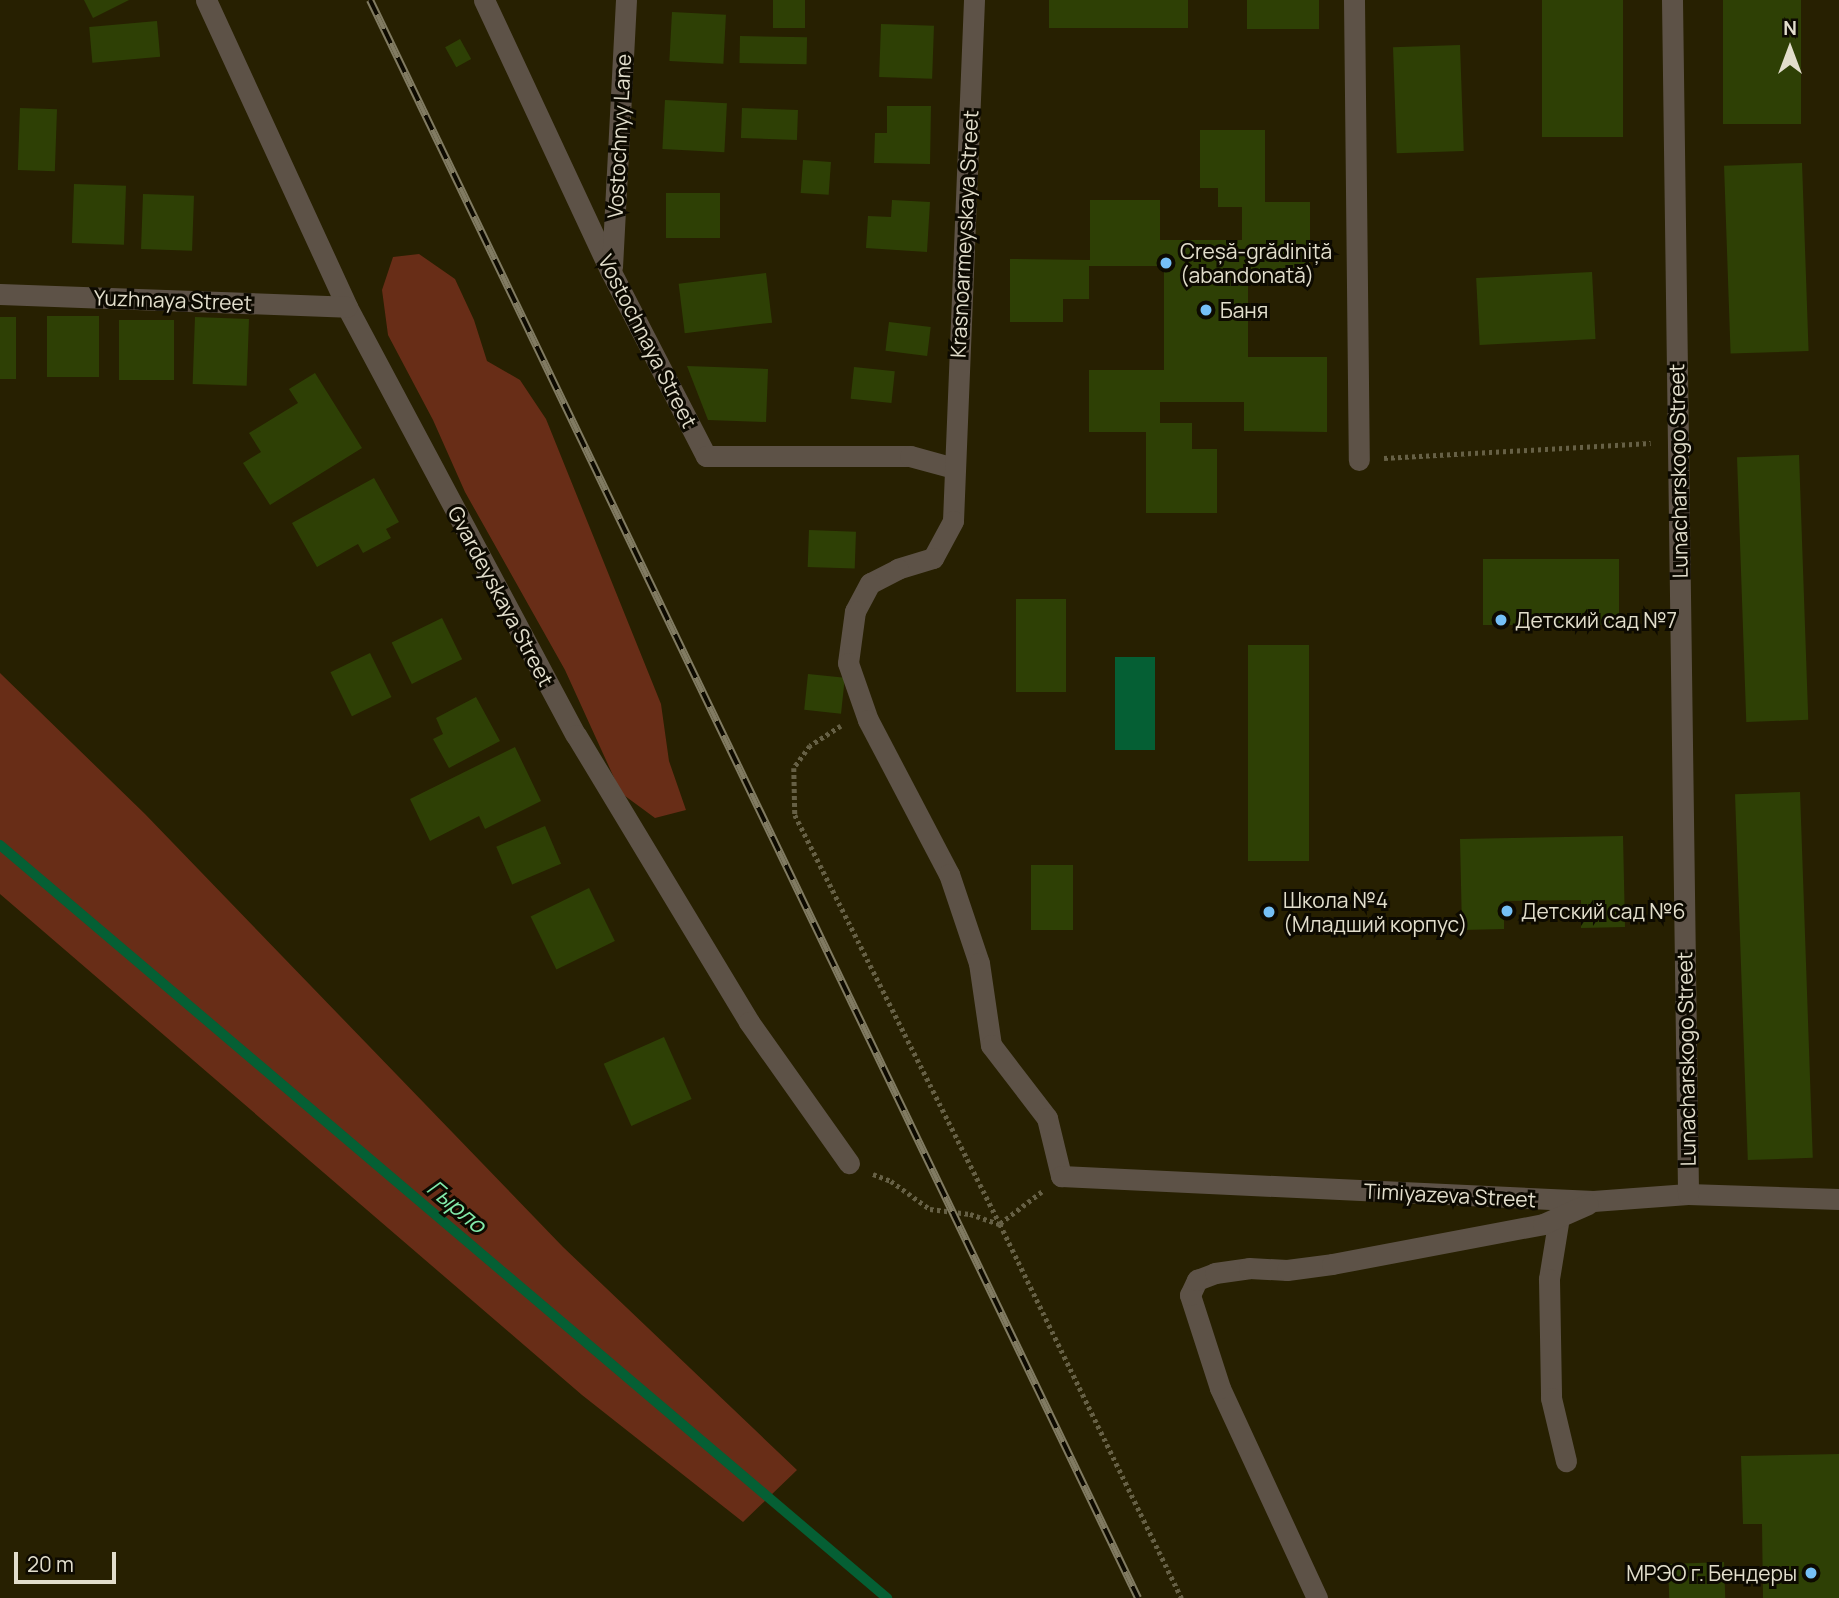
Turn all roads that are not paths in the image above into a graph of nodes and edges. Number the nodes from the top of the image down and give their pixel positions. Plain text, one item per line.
1 (206, 0) edge
2 (484, 0) edge
3 (626, 0) edge
4 (974, 0) edge
5 (1354, 0) edge
6 (1672, 0) edge
7 (611, 272) junction
8 (0, 294) edge
9 (347, 307) junction
10 (1359, 460) road end
11 (954, 468) junction
12 (849, 1163) road end
13 (1061, 1176) joint
14 (1688, 1194) junction
15 (1839, 1199) edge
16 (1593, 1201) junction
17 (1559, 1217) junction
18 (1566, 1461) dead end
19 (1317, 1598) edge

1 - 9 street, Gvardeyskaya Street
2 - 7 street, Vostochnaya Street
3 - 7 street, Vostochnyy Lane
4 - 11 street, Krasnoarmeyskaya Street
5 - 10 street
6 - 14 street, Lunacharskogo Street
7 - 11 street, Vostochnaya Street
8 - 9 street, Yuzhnaya Street
9 - 12 street, Gvardeyskaya Street
11 - 13 street, Krasnoarmeyskaya Street
13 - 16 street, Timiyazeva Street
14 - 15 street, Timiyazeva Street
14 - 16 street, Timiyazeva Street
16 - 17 street
17 - 18 street
17 - 19 street

